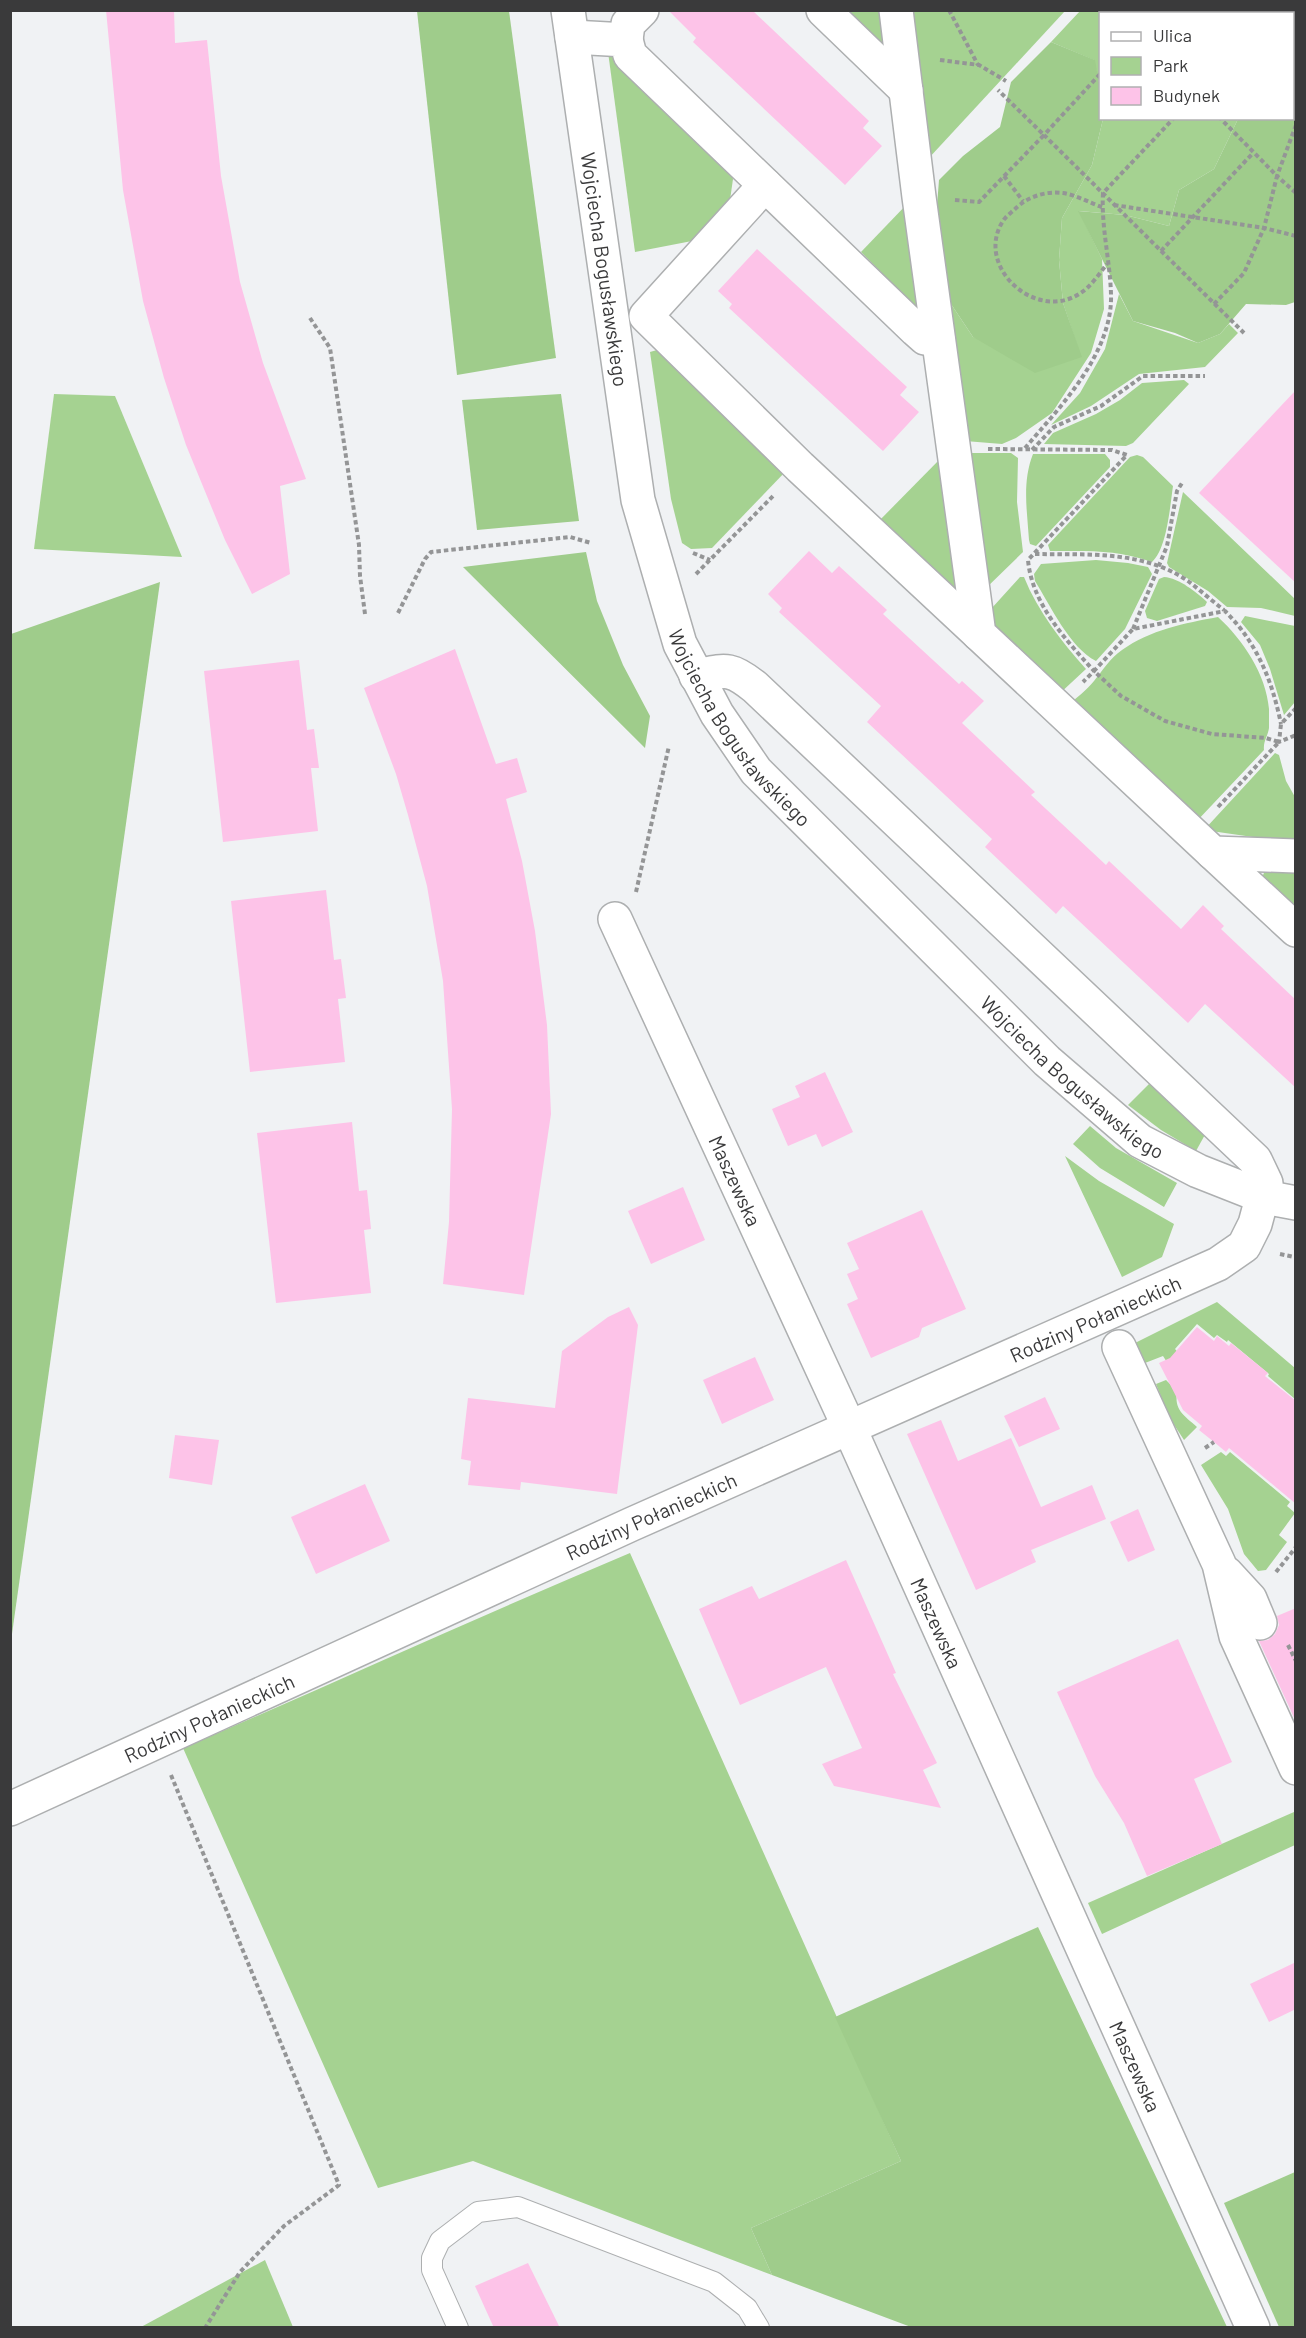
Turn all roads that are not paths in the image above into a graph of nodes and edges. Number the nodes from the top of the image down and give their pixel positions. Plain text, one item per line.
1 (642, 10) edge
2 (823, 10) edge
3 (896, 10) edge
4 (570, 24) edge
5 (626, 40) junction
6 (904, 76) junction
7 (765, 185) junction
8 (646, 316) junction
9 (612, 324) junction
10 (939, 339) junction
11 (979, 634) junction
12 (696, 676) junction
13 (1213, 853) junction
14 (1296, 856) edge
15 (625, 907) road end
16 (1296, 930) edge
17 (1264, 1197) junction
18 (1296, 1203) edge
19 (1103, 1316) junction
20 (1119, 1347) joint
21 (849, 1427) junction
22 (1219, 1564) junction
23 (1260, 1623) dead end
24 (1296, 1768) edge
25 (10, 1809) edge
26 (458, 2328) edge
27 (759, 2328) edge
28 (1253, 2328) edge

1 - 5 street
2 - 6 street
3 - 6 street
4 - 5 street
4 - 9 street, Wojciecha Bogusławskiego
5 - 7 street
6 - 10 street
7 - 8 street
7 - 10 street
8 - 9 street
8 - 11 street
9 - 12 street, Wojciecha Bogusławskiego
10 - 11 street
11 - 13 street
12 - 17 street, Wojciecha Bogusławskiego
12 - 17 street
13 - 14 street
13 - 16 street
15 - 21 street, Maszewska
17 - 18 street, Wojciecha Bogusławskiego
17 - 19 street, Rodziny Połanieckich
19 - 20 lane
19 - 21 street, Rodziny Połanieckich
20 - 22 street
21 - 25 street, Rodziny Połanieckich
21 - 28 street, Maszewska
22 - 23 street
22 - 24 street
26 - 27 lane

